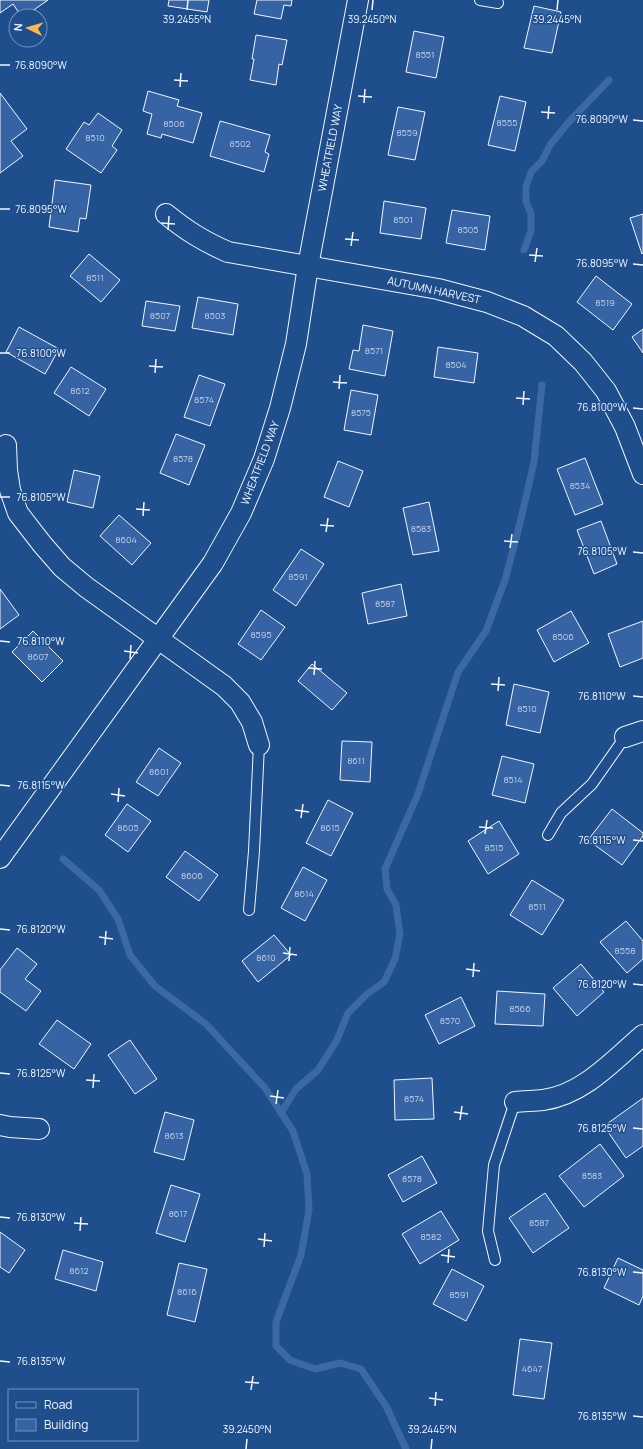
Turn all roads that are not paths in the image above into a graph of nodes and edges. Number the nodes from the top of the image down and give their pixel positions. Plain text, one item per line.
1 (358, 0) edge
2 (480, 0) edge
3 (498, 3) dead end
4 (166, 214) dead end
5 (308, 266) junction
6 (6, 445) dead end
7 (643, 474) edge
8 (159, 639) junction
9 (634, 734) edge
10 (259, 745) joint
11 (548, 835) dead end
12 (0, 858) edge
13 (249, 910) dead end
14 (643, 1035) edge
15 (515, 1102) joint
16 (0, 1124) edge
17 (39, 1129) dead end
18 (495, 1260) dead end

1 - 5 street, WHEATFIELD WAY
2 - 3 lane
4 - 5 street, AUTUMN HARVEST
5 - 7 street, AUTUMN HARVEST
5 - 8 street, WHEATFIELD WAY
6 - 8 street
8 - 10 street
8 - 12 street, WHEATFIELD WAY
9 - 11 lane
10 - 13 lane
14 - 15 street
15 - 18 lane
16 - 17 street

